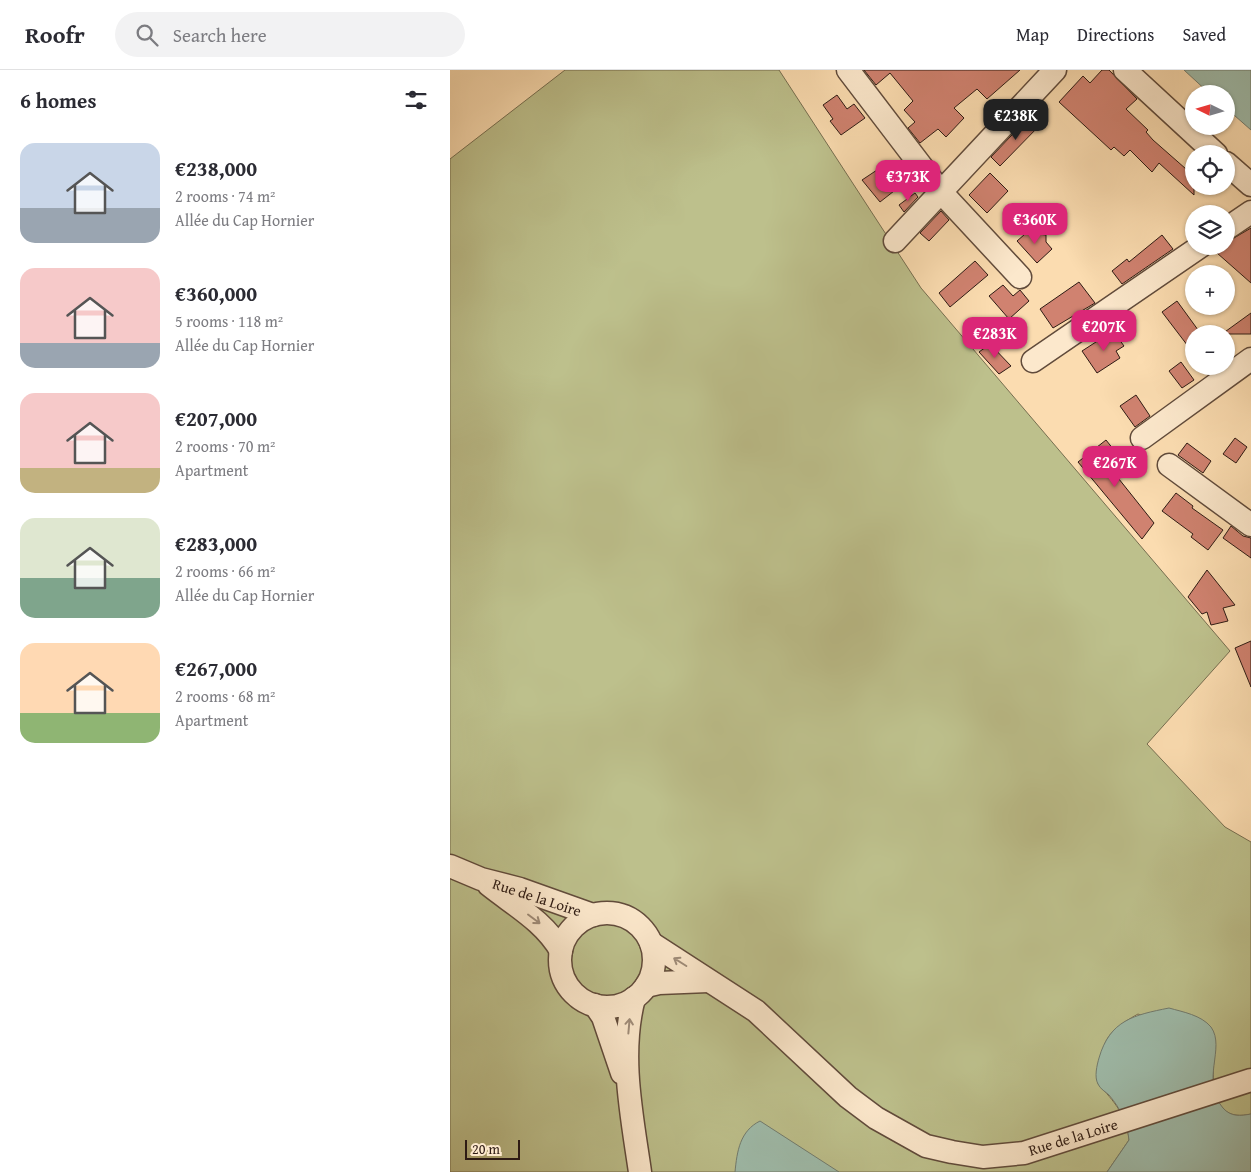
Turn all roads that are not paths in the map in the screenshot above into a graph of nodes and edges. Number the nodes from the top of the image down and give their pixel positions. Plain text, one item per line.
1 (848, 70) edge
2 (1055, 70) edge
3 (1125, 70) edge
4 (1206, 145) edge
5 (1235, 171) edge
6 (1251, 185) edge
7 (942, 192) junction
8 (1251, 212) edge
9 (1235, 223) edge
10 (895, 241) dead end
11 (1188, 255) edge
12 (1020, 277) dead end
13 (1251, 359) edge
14 (1033, 361) dead end
15 (1142, 438) dead end
16 (1169, 465) dead end
17 (1251, 524) edge
18 (450, 866) edge
19 (481, 879) junction
20 (593, 915) junction
21 (651, 943) junction
22 (561, 951) junction
23 (714, 985) junction
24 (640, 992) junction
25 (595, 1005) junction
26 (1251, 1080) edge
27 (628, 1089) junction
28 (640, 1172) edge

1 - 7 street
2 - 7 street
3 - 4 street
5 - 6 street
7 - 10 street
7 - 12 street
8 - 9 street
11 - 14 street
13 - 15 street
16 - 17 street
18 - 19 street, Rue de la Loire
19 - 20 street, Rue de la Loire
19 -> 22 street, Rue de la Loire
20 - 21 street
20 - 22 street
23 -> 21 street, Rue de la Loire
21 - 24 street
22 - 25 street
23 - 24 street
23 - 26 street, Rue de la Loire
24 - 25 street
27 -> 24 street
25 - 27 street
27 - 28 street

